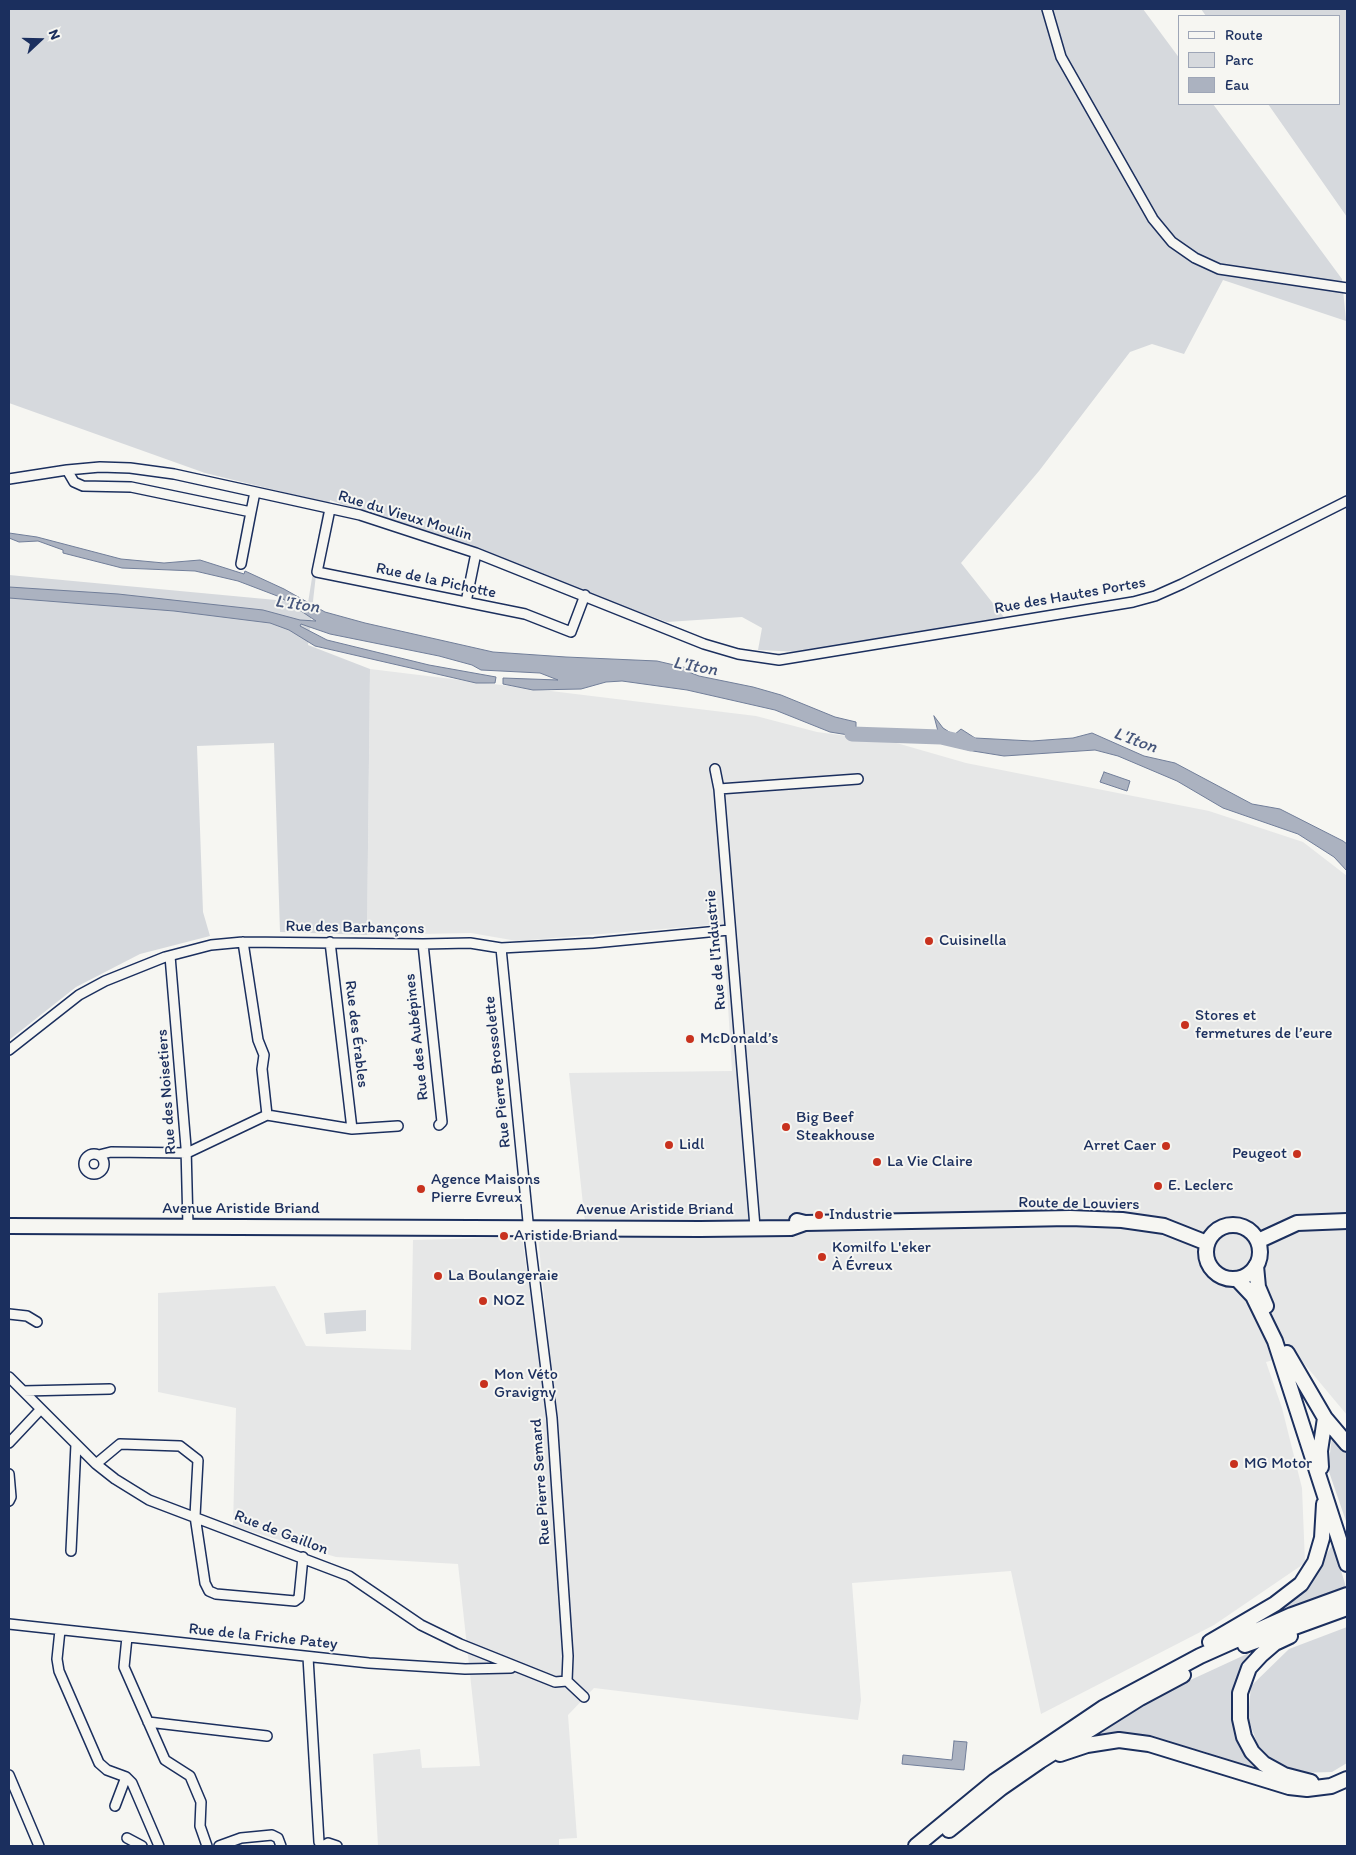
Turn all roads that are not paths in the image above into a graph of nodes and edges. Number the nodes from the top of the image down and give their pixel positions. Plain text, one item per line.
1 (1047, 9) edge
2 (1347, 288) edge
3 (67, 470) junction
4 (9, 479) edge
5 (255, 492) junction
6 (1347, 501) edge
7 (330, 508) junction
8 (251, 512) junction
9 (476, 553) junction
10 (241, 564) dead end
11 (585, 595) junction
12 (466, 602) junction
13 (779, 660) joint
14 (715, 769) dead end
15 (858, 779) dead end
16 (719, 789) junction
17 (729, 930) junction
18 (243, 942) junction
19 (330, 942) junction
20 (423, 944) junction
21 (501, 948) junction
22 (170, 956) junction
23 (9, 1050) edge
24 (266, 1115) junction
25 (439, 1125) dead end
26 (398, 1126) dead end
27 (352, 1129) junction
28 (187, 1153) junction
29 (99, 1156) dead end
30 (947, 1221) joint
31 (1347, 1221) edge
32 (754, 1223) junction
33 (529, 1225) junction
34 (9, 1226) edge
35 (188, 1226) junction
36 (1258, 1241) junction
37 (1207, 1243) junction
38 (1256, 1266) junction
39 (1237, 1280) junction
40 (9, 1314) edge
41 (37, 1322) dead end
42 (9, 1377) edge
43 (110, 1389) dead end
44 (23, 1391) junction
45 (41, 1409) junction
46 (1325, 1418) junction
47 (9, 1443) edge
48 (76, 1444) junction
49 (1347, 1444) edge
50 (96, 1464) junction
51 (9, 1474) edge
52 (1323, 1488) junction
53 (9, 1501) edge
54 (196, 1516) junction
55 (1347, 1549) edge
56 (71, 1551) dead end
57 (303, 1557) junction
58 (1347, 1564) edge
59 (1347, 1596) edge
60 (1347, 1608) edge
61 (1323, 1616) junction
62 (9, 1624) edge
63 (60, 1630) junction
64 (127, 1637) junction
65 (308, 1657) junction
66 (515, 1668) junction
67 (1169, 1672) junction
68 (567, 1680) junction
69 (584, 1697) dead end
70 (148, 1722) junction
71 (267, 1736) dead end
72 (1040, 1761) junction
73 (1347, 1772) edge
74 (9, 1775) edge
75 (126, 1778) junction
76 (1347, 1779) edge
77 (115, 1806) dead end
78 (126, 1838) dead end
79 (39, 1846) edge
80 (142, 1846) edge
81 (159, 1846) edge
82 (207, 1846) edge
83 (219, 1846) edge
84 (281, 1846) edge
85 (323, 1846) edge
86 (337, 1846) edge
87 (916, 1846) edge
88 (930, 1846) edge

1 - 2 street
3 - 4 street, Rue du Vieux Moulin
3 - 5 street, Rue du Vieux Moulin
3 - 8 street
5 - 7 street, Rue du Vieux Moulin
5 - 8 street
6 - 13 street, Rue des Hautes Portes
7 - 9 street, Rue du Vieux Moulin
7 - 12 street, Rue de la Pichotte
8 - 10 street
9 - 11 street, Rue du Vieux Moulin
9 - 12 street
11 - 12 street, Rue de la Pichotte
11 - 13 street, Rue du Vieux Moulin
14 - 16 street, Rue de l'Industrie
15 - 16 street
16 - 17 street, Rue de l'Industrie
17 - 21 street, Rue des Barbançons
17 - 32 street, Rue de l'Industrie
18 - 19 street, Rue des Barbançons
18 - 22 street, Rue des Barbançons
18 - 24 street
19 - 20 street, Rue des Barbançons
19 - 27 street, Rue des Érables
20 - 21 street, Rue des Barbançons
20 - 25 street, Rue des Aubépines
21 - 33 street, Rue Pierre Brossolette
22 - 23 street, Rue des Barbançons
22 - 28 street, Rue des Noisetiers
24 - 27 street
24 - 28 street
26 - 27 street
28 - 29 street
28 - 35 street, Rue des Noisetiers
30 - 32 main road, Avenue Aristide Briand
30 - 37 main road, Route de Louviers
31 - 36 main road
32 - 33 main road, Avenue Aristide Briand
33 - 35 main road, Avenue Aristide Briand
33 - 68 street, Rue Pierre Semard
34 - 35 main road, Avenue Aristide Briand
36 - 37 main road
36 - 38 main road
37 - 39 main road
38 - 39 main road
38 - 46 main road
39 - 52 main road
40 - 41 street
42 - 44 street, Rue de Gaillon
43 - 44 street
44 - 45 street, Rue de Gaillon
45 - 47 street
45 - 48 street, Rue de Gaillon
46 - 49 main road
46 - 55 main road
48 - 50 street, Rue de Gaillon
48 - 56 street
50 - 54 street, Rue de Gaillon
50 - 54 street
51 - 53 street
52 - 58 main road
52 - 67 main road
54 - 57 street, Rue de Gaillon
54 - 57 street
57 - 66 street, Rue de Gaillon
59 - 67 main road
60 - 61 main road
61 - 72 main road
61 - 73 main road
62 - 63 street, Rue de la Friche Patey
63 - 64 street, Rue de la Friche Patey
63 - 75 street
64 - 65 street, Rue de la Friche Patey
64 - 70 street
65 - 66 street, Rue de la Friche Patey
65 - 85 street
66 - 68 street, Rue de Gaillon
67 - 87 main road
68 - 69 street
70 - 71 street
70 - 82 street
72 - 76 main road
72 - 88 main road
74 - 79 street
75 - 77 street
75 - 81 street
78 - 80 street
83 - 84 street
85 - 86 street

